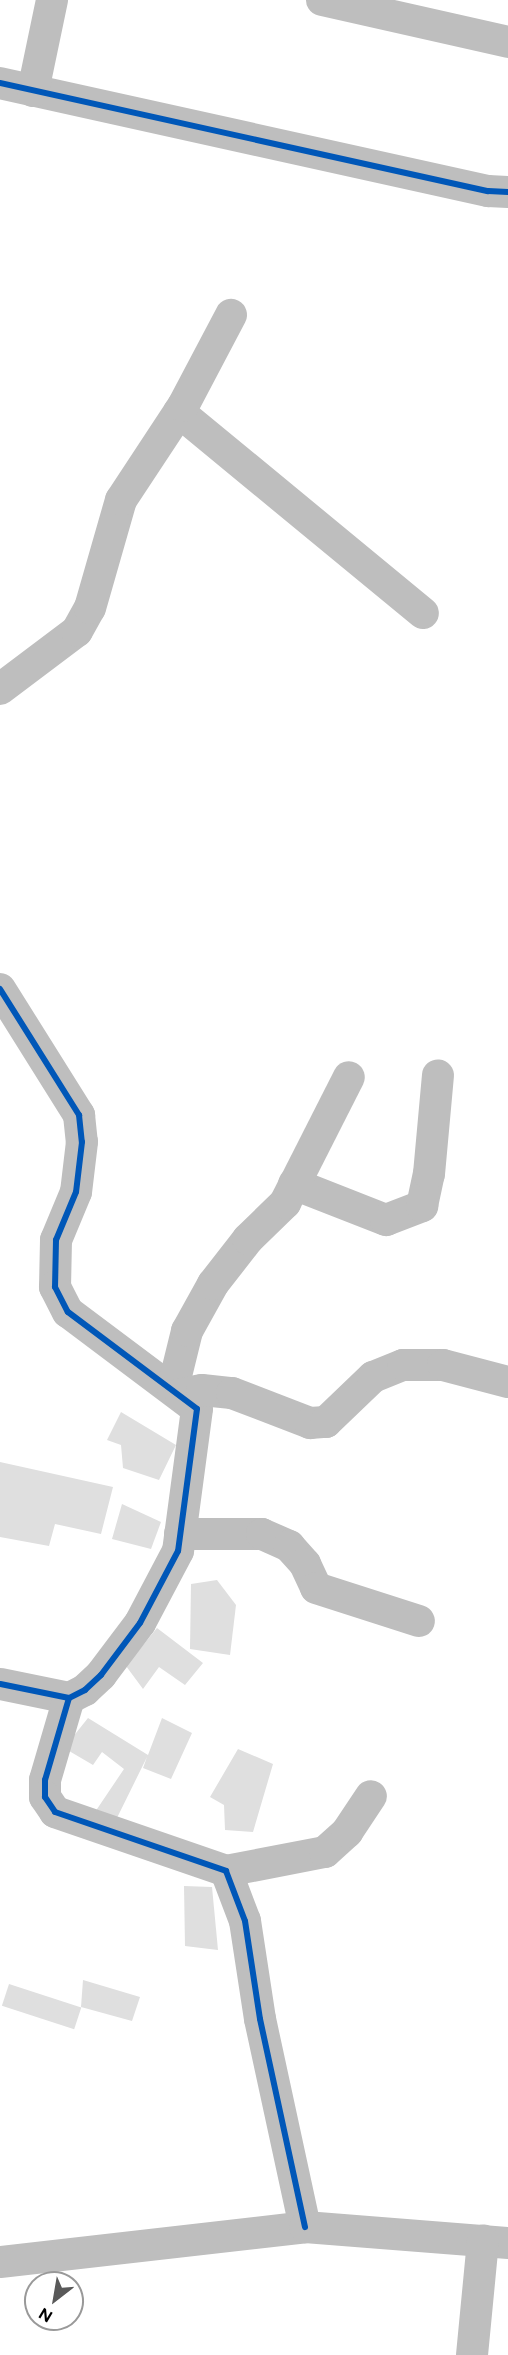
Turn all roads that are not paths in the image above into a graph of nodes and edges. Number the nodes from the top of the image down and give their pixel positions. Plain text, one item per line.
1 (52, 0) edge
2 (322, 0) edge
3 (508, 42) edge
4 (0, 83) edge
5 (33, 91) junction
6 (508, 192) edge
7 (231, 315) dead end
8 (179, 412) junction
9 (423, 613) dead end
10 (0, 689) edge
11 (0, 989) edge
12 (438, 1075) dead end
13 (349, 1077) dead end
14 (294, 1184) junction
15 (508, 1382) edge
16 (177, 1391) junction
17 (180, 1534) junction
18 (419, 1621) dead end
19 (0, 1684) edge
20 (69, 1698) junction
21 (371, 1796) dead end
22 (226, 1871) junction
23 (305, 2227) junction
24 (495, 2242) edge
25 (0, 2262) edge
26 (472, 2355) edge

1 - 5 street
2 - 3 street
4 - 5 street
5 - 6 street
7 - 8 street
8 - 9 street
8 - 10 street
11 - 16 street
12 - 14 street
13 - 14 street
14 - 16 street
15 - 16 street
16 - 17 street
17 - 18 street
17 - 20 street
19 - 20 street
20 - 22 street
21 - 22 street
22 - 23 street
23 - 24 street
23 - 25 street
24 - 26 street

